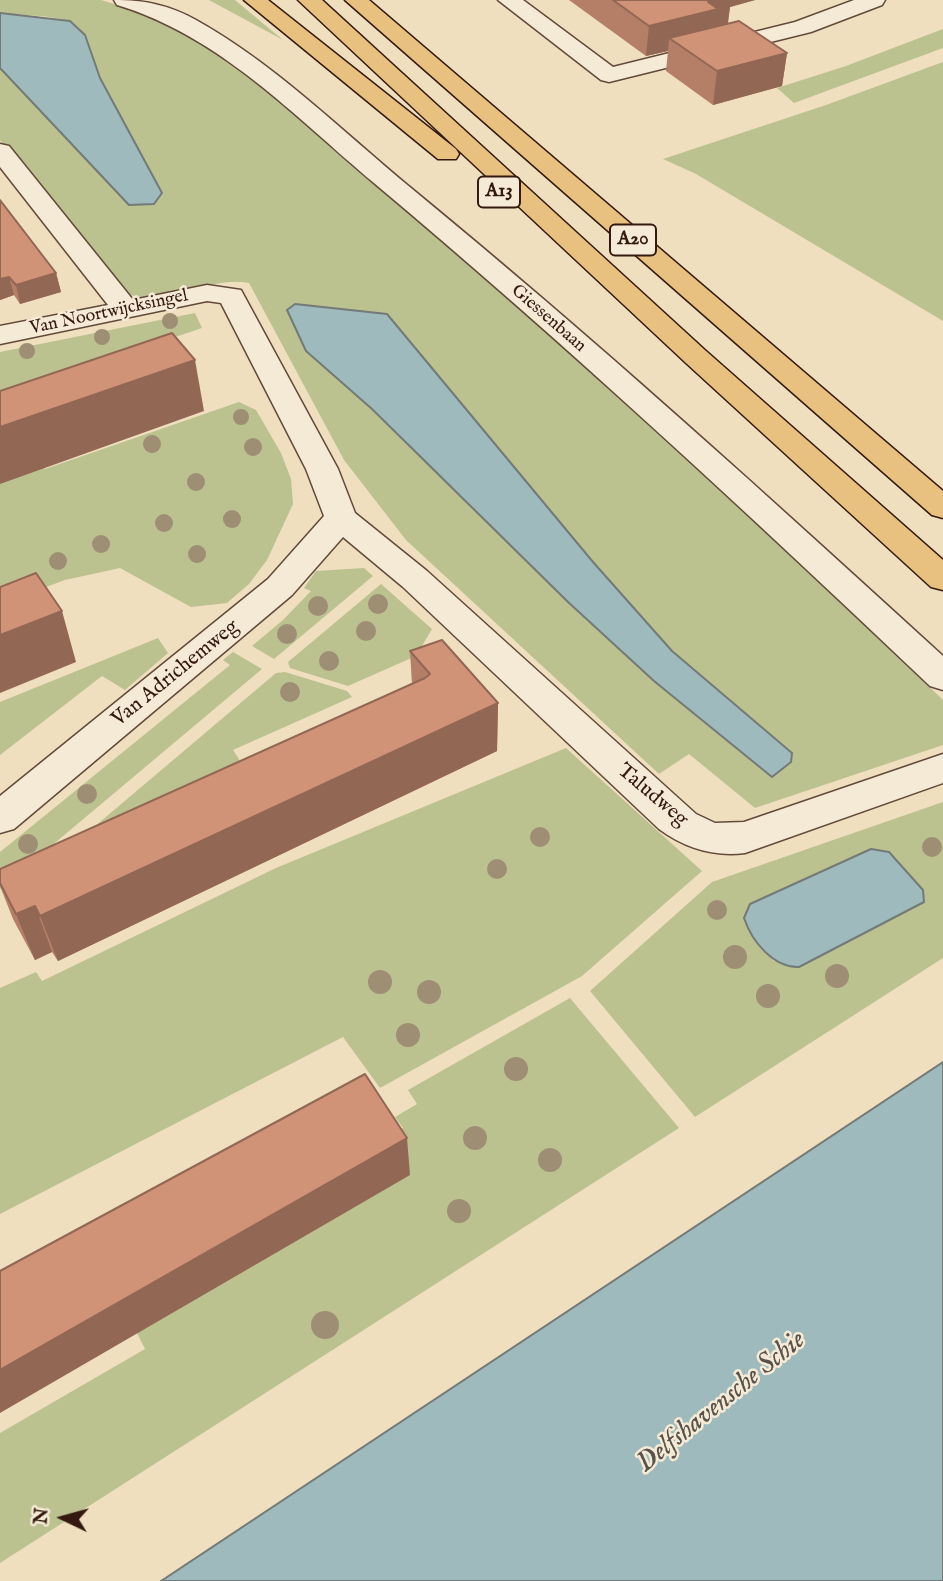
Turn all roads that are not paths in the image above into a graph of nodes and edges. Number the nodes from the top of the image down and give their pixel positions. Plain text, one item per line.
1 (125, 0) edge
2 (159, 0) edge
3 (255, 0) edge
4 (310, 0) edge
5 (356, 0) edge
6 (383, 0) edge
7 (509, 0) edge
8 (874, 0) edge
9 (487, 112) junction
10 (0, 151) edge
11 (589, 258) junction
12 (127, 310) junction
13 (0, 335) edge
14 (943, 508) edge
15 (341, 518) junction
16 (932, 569) edge
17 (856, 585) junction
18 (943, 657) edge
19 (943, 677) edge
20 (943, 768) edge
21 (0, 818) edge

1 - 17 street, Giessenbaan
2 - 17 street, Giessenbaan
3 - 11 highway, A13
4 - 11 highway, A20
5 - 9 highway, A20
6 - 9 highway, A20
7 - 8 street
9 - 14 highway, A20
10 - 12 street
11 - 16 highway, A20
12 - 13 street, Van Noortwijcksingel
12 - 15 street, Van Noortwijcksingel
15 - 20 street, Taludweg
15 - 21 street, Van Adrichemweg
17 - 18 street, Giessenbaan
17 - 19 street, Giessenbaan

